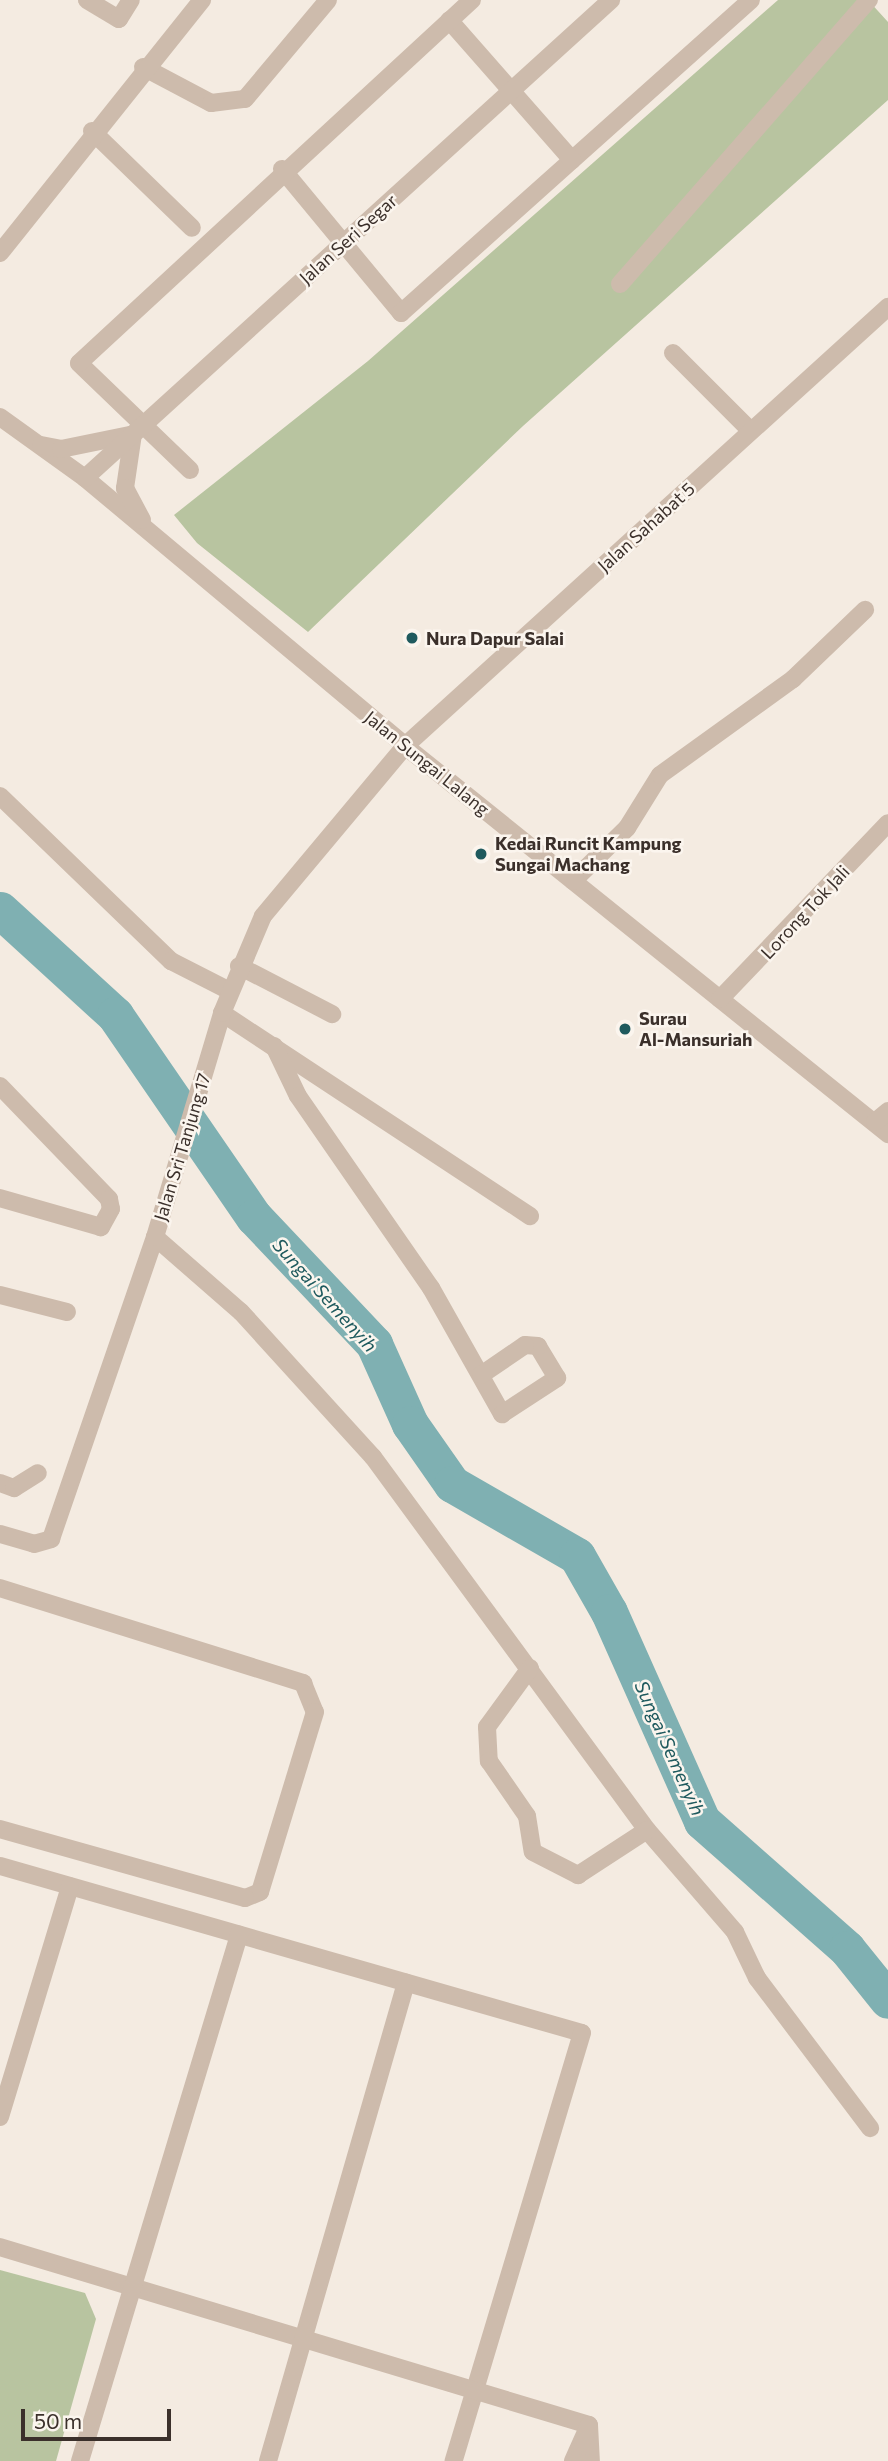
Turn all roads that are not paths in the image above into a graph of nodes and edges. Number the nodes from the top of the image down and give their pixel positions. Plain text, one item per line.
1 (86, 0) edge
2 (131, 0) edge
3 (202, 0) edge
4 (328, 0) edge
5 (472, 0) edge
6 (611, 0) edge
7 (751, 0) edge
8 (869, 0) edge
9 (449, 20) junction
10 (143, 67) junction
11 (511, 90) junction
12 (92, 131) junction
13 (572, 160) junction
14 (282, 169) junction
15 (192, 228) dead end
16 (341, 245) junction
17 (0, 253) edge
18 (620, 284) dead end
19 (888, 307) edge
20 (673, 353) dead end
21 (0, 417) edge
22 (137, 430) junction
23 (751, 432) junction
24 (38, 445) junction
25 (190, 471) dead end
26 (85, 478) junction
27 (148, 531) junction
28 (865, 610) dead end
29 (405, 746) junction
30 (0, 796) edge
31 (888, 823) edge
32 (573, 881) junction
33 (239, 966) junction
34 (230, 991) junction
35 (720, 999) junction
36 (222, 1013) junction
37 (332, 1014) dead end
38 (274, 1046) junction
39 (0, 1086) edge
40 (884, 1122) edge
41 (0, 1198) edge
42 (530, 1216) dead end
43 (155, 1237) junction
44 (0, 1295) edge
45 (67, 1312) dead end
46 (481, 1375) dead end
47 (38, 1473) dead end
48 (0, 1483) edge
49 (0, 1534) edge
50 (0, 1588) edge
51 (530, 1668) junction
52 (0, 1829) edge
53 (647, 1830) junction
54 (0, 1866) edge
55 (70, 1886) junction
56 (239, 1935) junction
57 (406, 1983) junction
58 (0, 2116) edge
59 (870, 2128) dead end
60 (0, 2247) edge
61 (132, 2287) junction
62 (303, 2339) junction
63 (475, 2391) junction
64 (589, 2425) junction
65 (80, 2461) edge
66 (268, 2461) edge
67 (454, 2461) edge
68 (573, 2461) edge
69 (591, 2461) edge

1 - 2 street
3 - 10 street
4 - 10 street
5 - 9 street
6 - 11 street, Jalan Seri Segar
7 - 13 street
8 - 18 street
9 - 11 street
9 - 14 street
10 - 12 street
11 - 13 street
11 - 16 street, Jalan Seri Segar
12 - 15 street
12 - 17 street
13 - 16 street
14 - 16 street
14 - 22 street
16 - 22 street, Jalan Seri Segar
19 - 23 street, Jalan Sahabat 5
20 - 23 street
21 - 24 street, Jalan Sungai Lalang
22 - 24 street
22 - 25 street
22 - 26 street, Jalan Seri Segar
22 - 27 street
23 - 29 street, Jalan Sahabat 5
24 - 26 street, Jalan Sungai Lalang
26 - 27 street, Jalan Sungai Lalang
27 - 29 street, Jalan Sungai Lalang
28 - 32 street
29 - 32 street, Jalan Sungai Lalang
29 - 33 street, Jalan Sri Tanjung 17
30 - 34 street
31 - 35 street, Lorong Tok Jali
32 - 35 street, Jalan Sungai Lalang
33 - 34 street, Jalan Sri Tanjung 17
33 - 37 street
34 - 36 street, Jalan Sri Tanjung 17
35 - 40 street, Jalan Sungai Lalang
36 - 38 street
36 - 43 street, Jalan Sri Tanjung 17
38 - 42 street
38 - 46 street
39 - 41 street
43 - 49 street, Jalan Sri Tanjung 17
43 - 51 street
44 - 45 street
47 - 48 street
50 - 52 street
51 - 53 street
51 - 53 street
53 - 59 street
54 - 55 street
55 - 56 street
55 - 58 street
56 - 57 street
56 - 61 street
57 - 62 street
57 - 63 street
60 - 61 street
61 - 62 street
61 - 65 street
62 - 63 street
62 - 66 street
63 - 64 street
63 - 67 street
64 - 68 street
64 - 69 street

